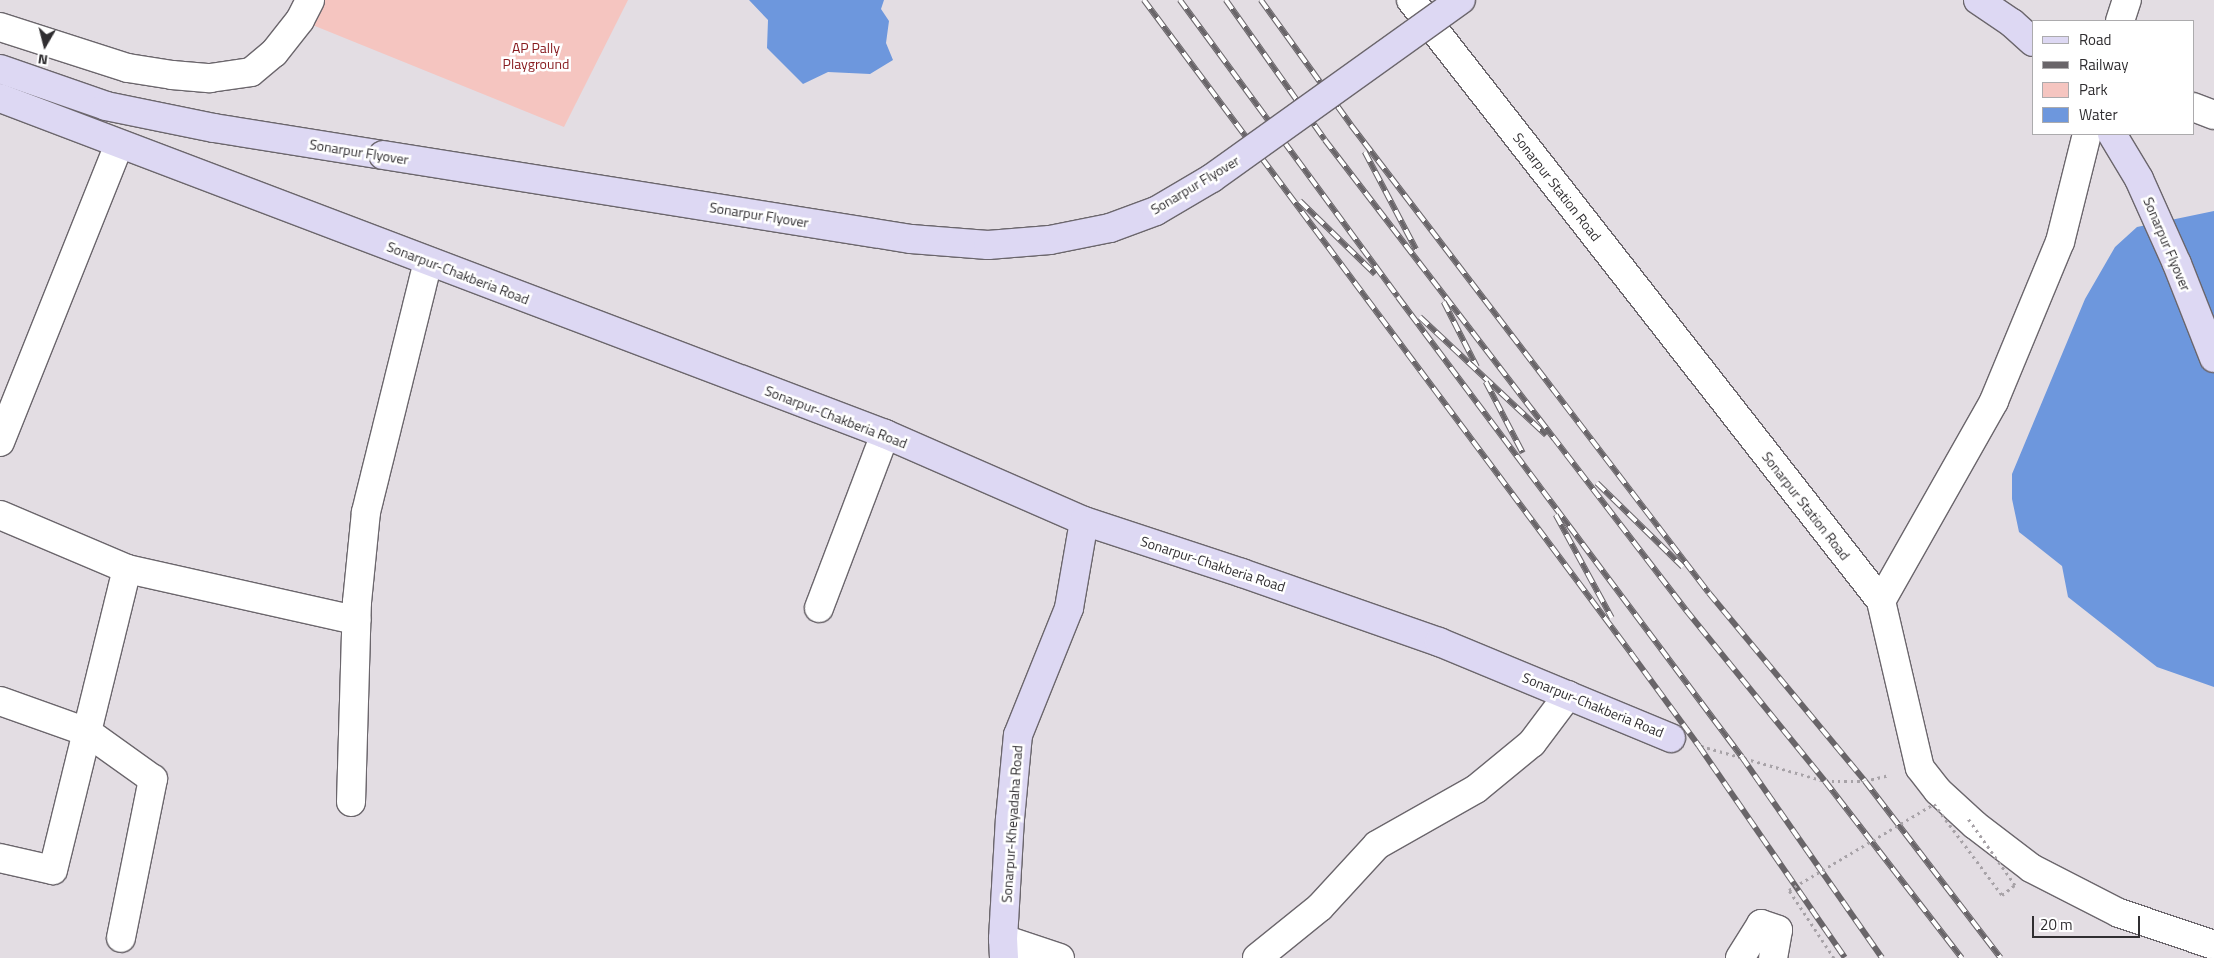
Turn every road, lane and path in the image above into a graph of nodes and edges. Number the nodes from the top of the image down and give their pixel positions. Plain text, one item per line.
1 (310, 0) edge
2 (1411, 0) edge
3 (1461, 0) edge
4 (1978, 0) edge
5 (2127, 0) edge
6 (2120, 20) edge
7 (0, 27) edge
8 (2032, 41) edge
9 (0, 70) edge
10 (0, 98) edge
11 (2194, 107) edge
12 (2214, 115) edge
13 (2087, 135) edge
14 (2113, 135) edge
15 (119, 144) junction
16 (428, 262) junction
17 (2214, 358) edge
18 (884, 434) junction
19 (0, 442) edge
20 (0, 516) edge
21 (1084, 521) junction
22 (127, 570) junction
23 (1881, 601) junction
24 (819, 608) dead end
25 (356, 620) junction
26 (1568, 695) junction
27 (0, 701) edge
28 (87, 732) junction
29 (1671, 738) joint
30 (1920, 768) junction
31 (351, 802) dead end
32 (1966, 817) junction
33 (0, 858) edge
34 (121, 938) dead end
35 (2214, 945) edge
36 (1004, 948) edge
37 (1263, 957) edge
38 (1060, 958) edge
39 (1740, 958) edge
40 (1773, 958) edge
41 (1834, 958) edge

1 - 7 street
2 - 23 street, Sonarpur Station Road
3 - 9 main road, Sonarpur Flyover, bridge
4 - 8 main road
5 - 6 street
10 - 15 main road, Sonarpur-Chakberia Road
11 - 12 street
13 - 23 street
14 - 17 main road, Sonarpur Flyover
15 - 16 main road, Sonarpur-Chakberia Road
15 - 19 street
16 - 18 main road, Sonarpur-Chakberia Road
16 - 25 street
18 - 21 main road, Sonarpur-Chakberia Road
18 - 24 street
20 - 22 street
21 - 26 main road, Sonarpur-Chakberia Road
21 - 36 main road, Sonarpur-Kheyadaha Road
22 - 25 street
22 - 28 street
23 - 30 street, Sonarpur Station Road
25 - 31 street
26 - 29 main road, Sonarpur-Chakberia Road
26 - 37 street
27 - 28 street
28 - 33 street
28 - 34 street
29 - 30 path
30 - 32 street, Sonarpur Station Road
32 - 35 street, Sonarpur Station Road
32 - 41 path, bridge
36 - 38 street
39 - 40 street

